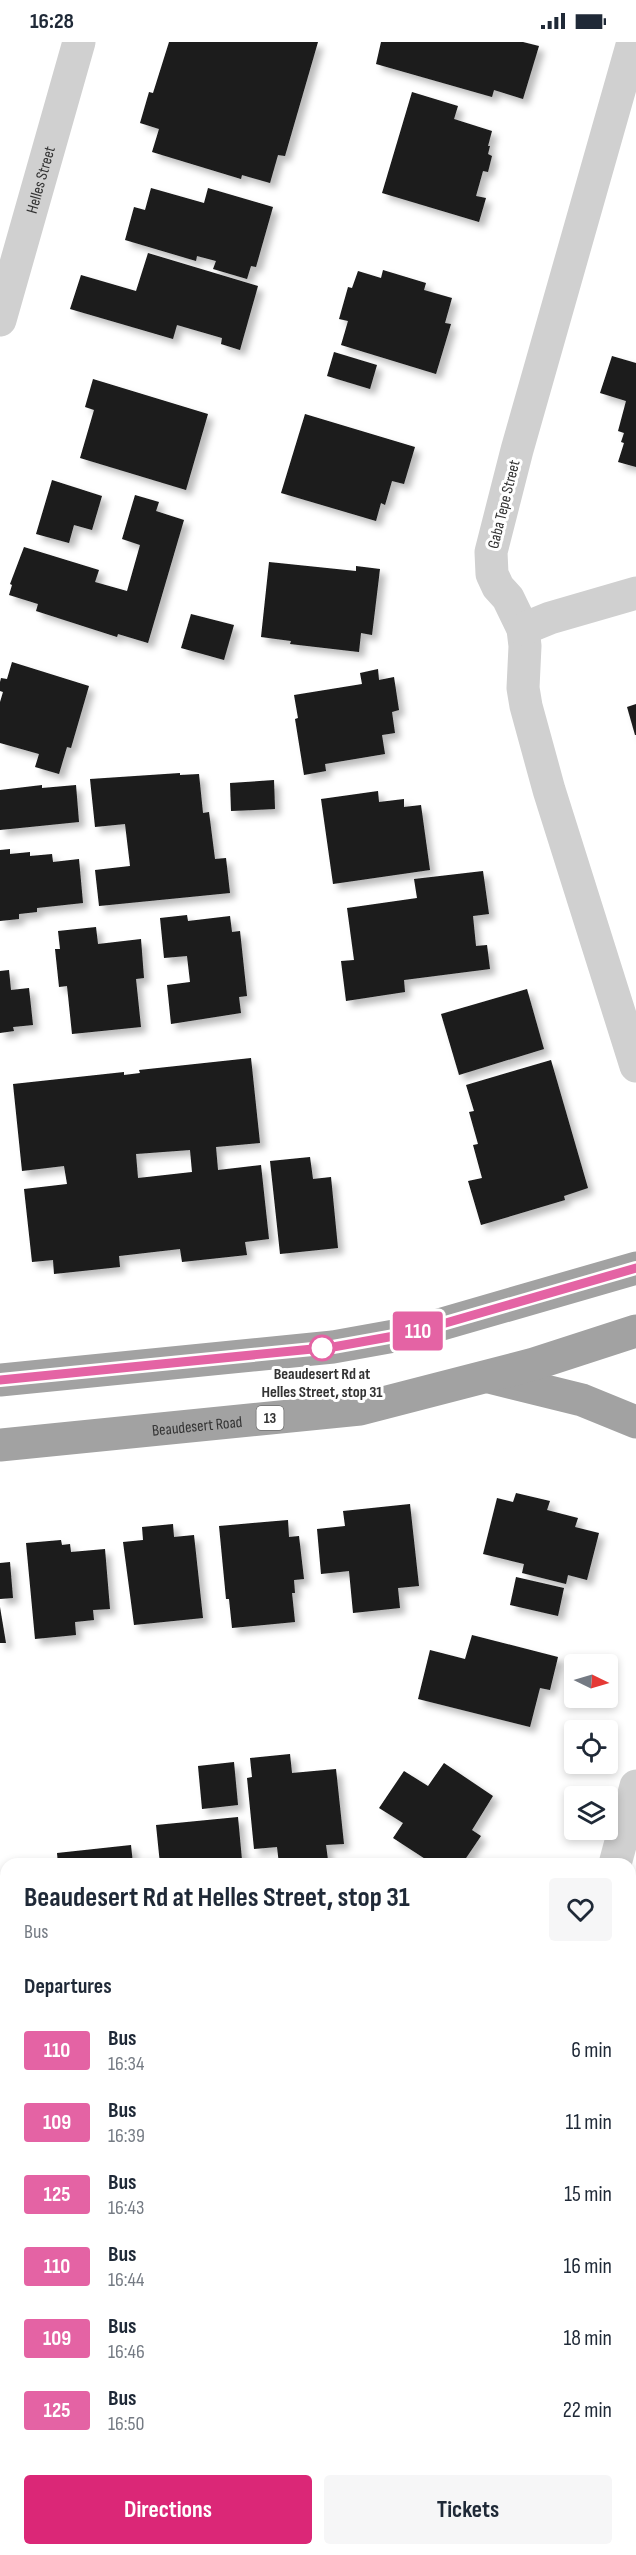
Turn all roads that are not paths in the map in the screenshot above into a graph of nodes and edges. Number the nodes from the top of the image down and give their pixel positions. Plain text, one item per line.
1 (80, 42) edge
2 (633, 42) edge
3 (0, 320) edge
4 (636, 592) edge
5 (523, 629) junction
6 (636, 1066) edge
7 (636, 1268) edge
8 (636, 1331) edge
9 (486, 1376) junction
10 (0, 1380) edge
11 (636, 1422) edge
12 (0, 1445) edge
13 (636, 1786) edge
14 (617, 1858) edge

1 - 3 street, Helles Street
2 - 5 street, Gaba Tepe Street
4 - 5 street
5 - 6 street, Gaba Tepe Street
7 - 10 highway
8 - 9 highway, Beaudesert Road / 13
9 - 11 highway
9 - 12 highway, Beaudesert Road / 13
13 - 14 street

